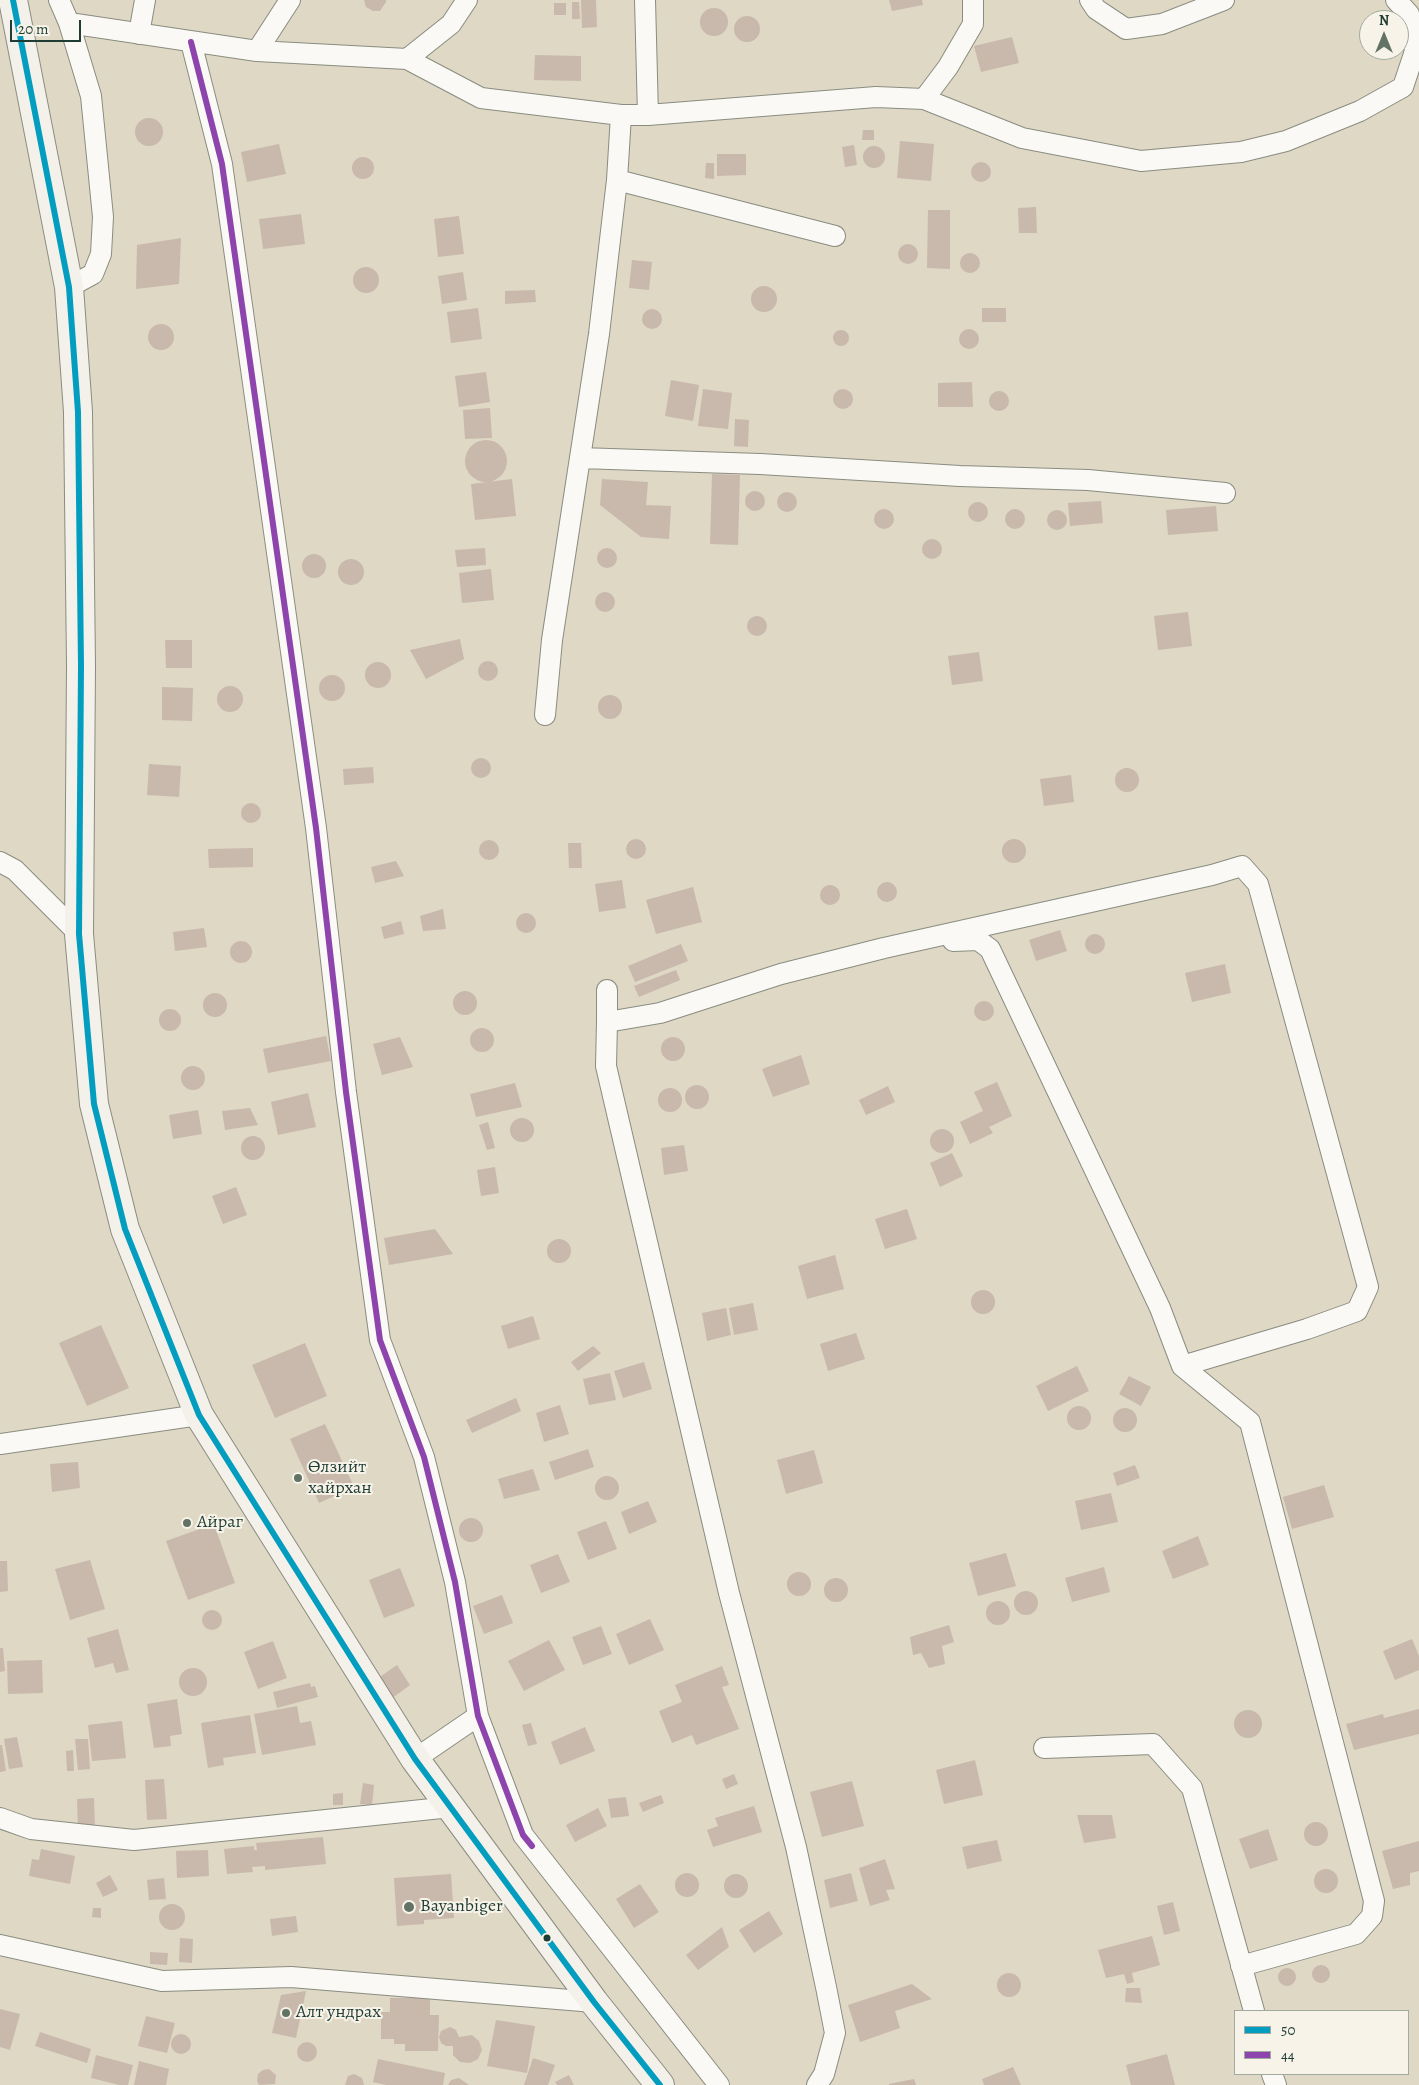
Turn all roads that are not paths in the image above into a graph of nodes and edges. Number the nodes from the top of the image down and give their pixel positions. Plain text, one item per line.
1 (13, 0) edge
2 (59, 0) edge
3 (145, 0) edge
4 (290, 0) edge
5 (467, 0) edge
6 (645, 0) edge
7 (973, 0) edge
8 (1090, 0) edge
9 (1224, 0) edge
10 (1396, 0) edge
11 (68, 23) junction
12 (139, 34) junction
13 (191, 42) junction
14 (257, 51) junction
15 (407, 59) junction
16 (924, 99) junction
17 (621, 115) junction
18 (648, 115) junction
19 (617, 180) junction
20 (835, 236) dead end
21 (69, 287) junction
22 (580, 458) junction
23 (1225, 493) dead end
24 (545, 715) dead end
25 (0, 862) edge
26 (80, 934) junction
27 (884, 948) junction
28 (607, 990) dead end
29 (607, 1022) junction
30 (1182, 1366) junction
31 (199, 1415) junction
32 (0, 1443) edge
33 (478, 1716) junction
34 (1044, 1748) dead end
35 (416, 1759) junction
36 (451, 1807) junction
37 (0, 1818) edge
38 (0, 1945) edge
39 (1241, 1966) junction
40 (594, 2002) junction
41 (1254, 2010) edge
42 (660, 2085) edge
43 (719, 2085) edge
44 (817, 2085) edge

1 - 21 main road
2 - 11 street
3 - 12 street
4 - 14 street
5 - 15 street
6 - 18 street
7 - 16 street
8 - 9 street
10 - 16 street
11 - 12 street
11 - 21 street
12 - 13 street
13 - 14 street
13 - 33 street
14 - 15 street
15 - 17 street
16 - 18 street
17 - 18 street
17 - 19 street
19 - 20 street
19 - 22 street
21 - 26 main road
22 - 23 street
22 - 24 street
25 - 26 street
26 - 31 main road
27 - 29 street
27 - 30 street
27 - 30 street
28 - 29 street
29 - 44 street
30 - 39 street
31 - 32 street
31 - 35 main road
33 - 35 street
33 - 43 street
34 - 39 street
35 - 36 main road
36 - 37 street
36 - 40 main road
38 - 40 street
39 - 41 street
40 - 42 main road

